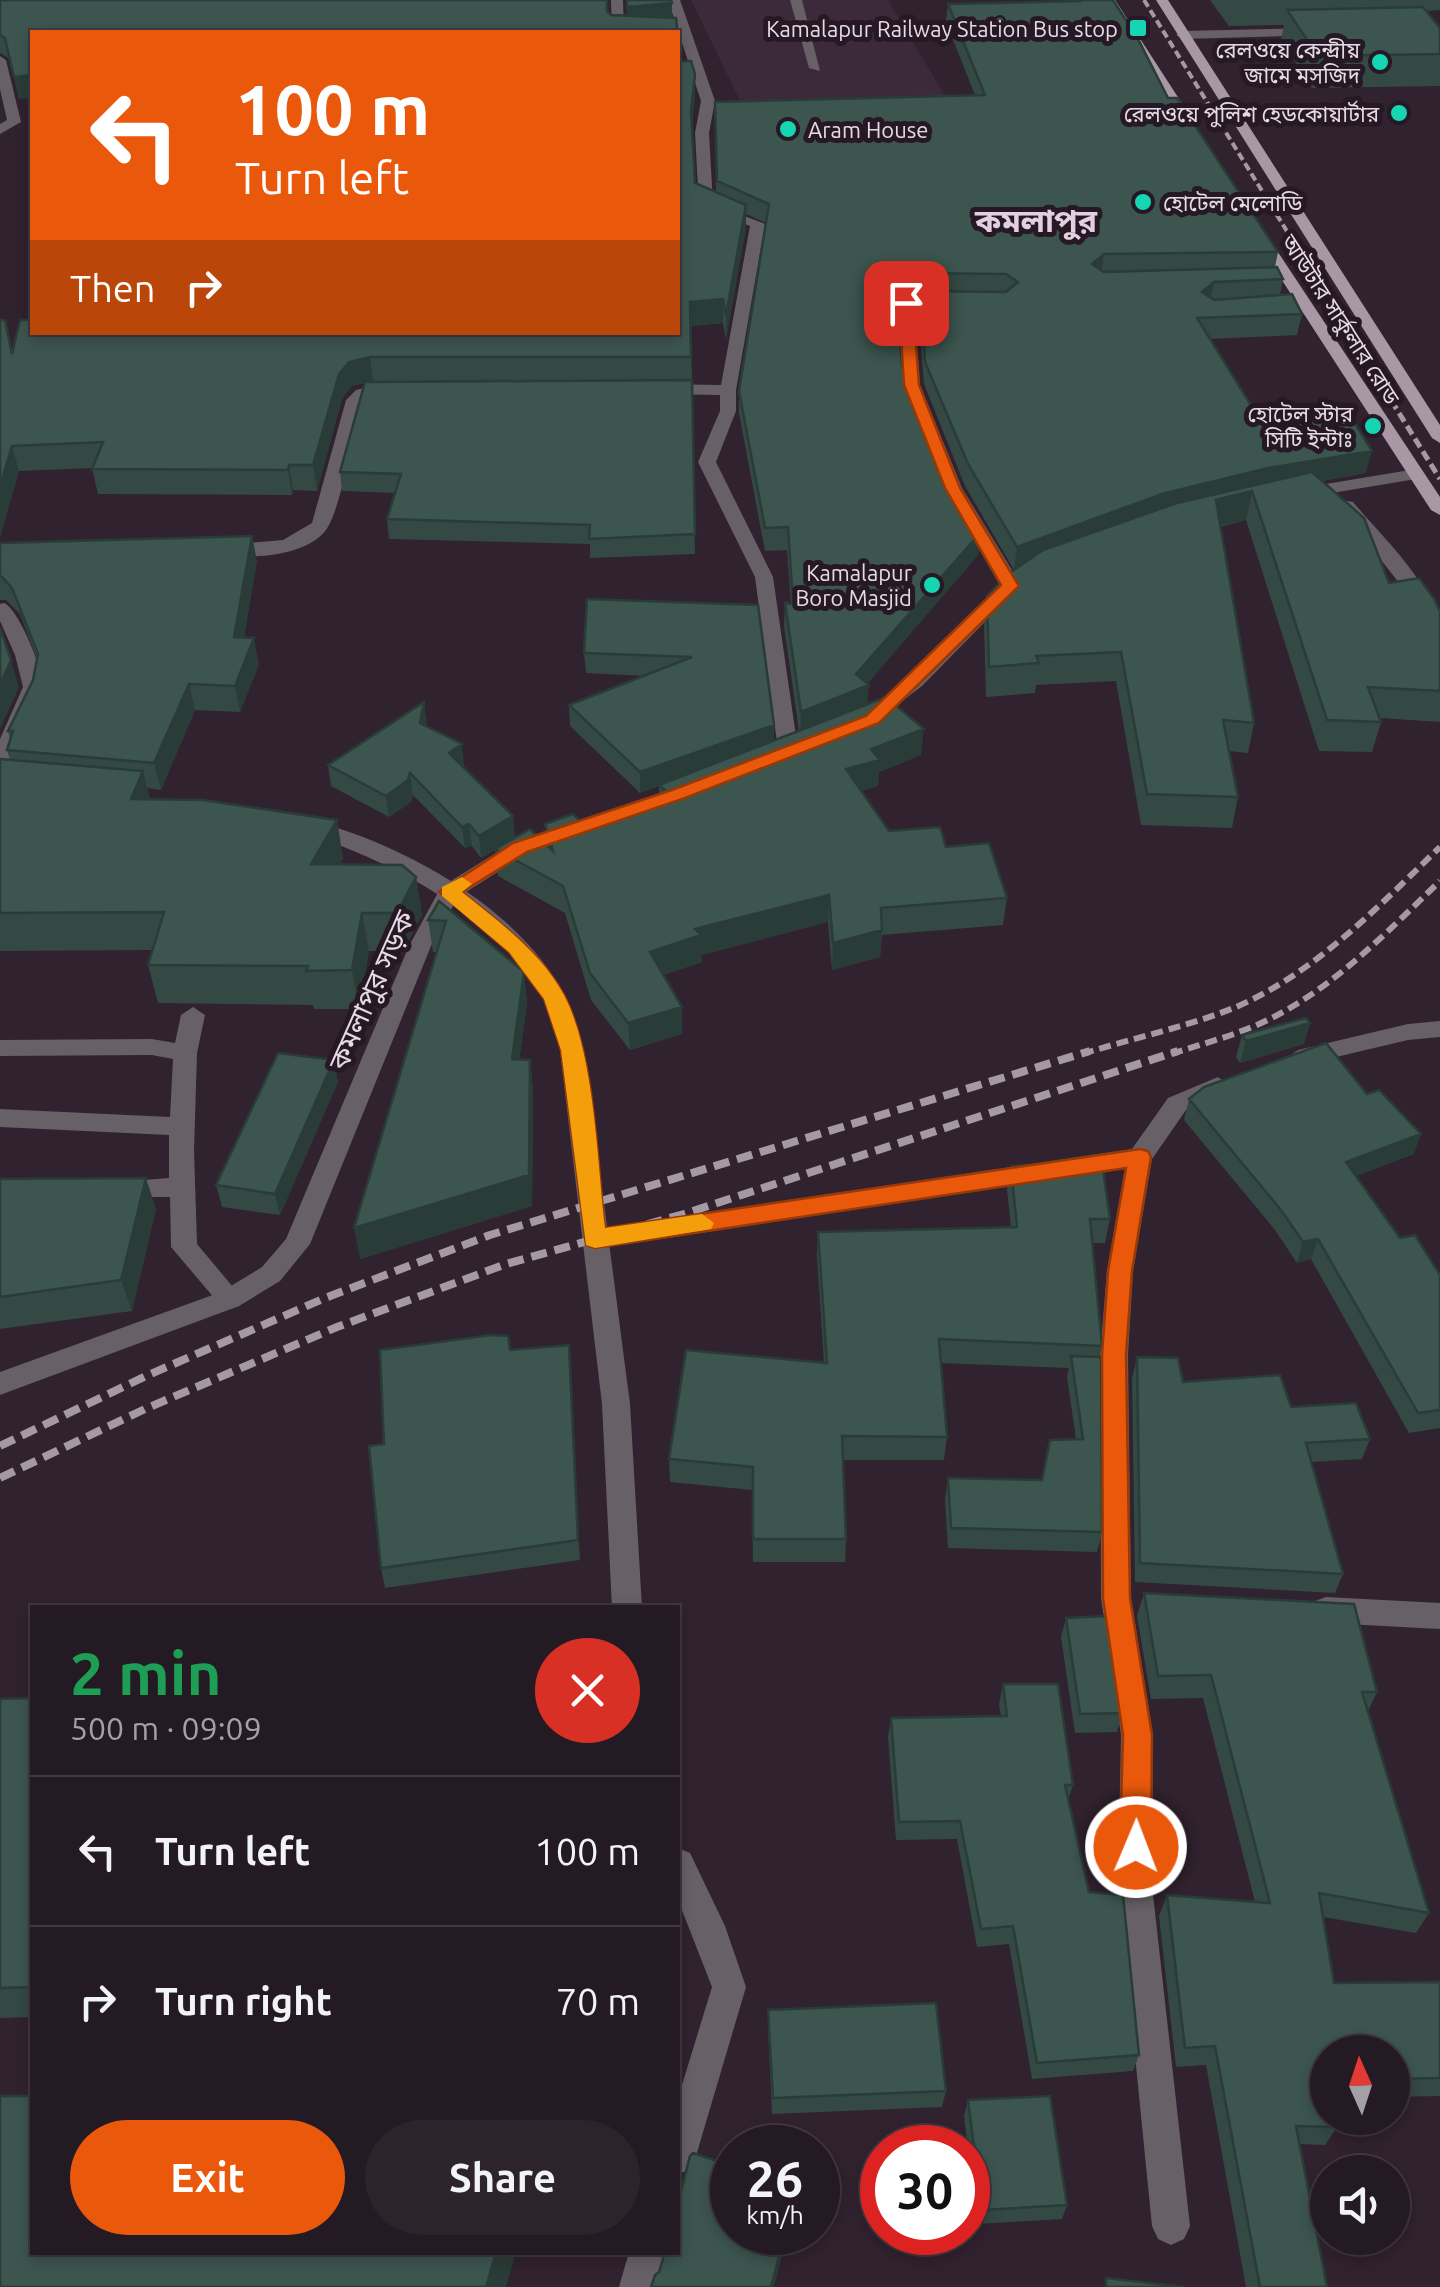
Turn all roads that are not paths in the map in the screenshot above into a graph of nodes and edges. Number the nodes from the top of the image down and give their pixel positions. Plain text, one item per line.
1 (617, 0) edge
2 (674, 0) edge
3 (796, 0) edge
4 (1109, 0) edge
5 (1162, 0) edge
6 (618, 30) edge
7 (680, 31) edge
8 (684, 31) junction
9 (1341, 31) edge
10 (1182, 35) junction
11 (0, 60) edge
12 (815, 68) dead end
13 (0, 130) edge
14 (1196, 136) edge
15 (1248, 216) edge
16 (1270, 281) edge
17 (1290, 281) junction
18 (964, 304) edge
19 (1307, 307) junction
20 (1288, 308) edge
21 (413, 390) edge
22 (641, 390) edge
23 (728, 390) junction
24 (1440, 438) edge
25 (1416, 474) junction
26 (1330, 488) junction
27 (1281, 496) edge
28 (1440, 510) edge
29 (200, 550) edge
30 (1030, 572) edge
31 (1010, 586) junction
32 (4, 610) edge
33 (1440, 629) edge
34 (850, 730) edge
35 (787, 751) edge
36 (0, 762) edge
37 (661, 800) edge
38 (288, 822) edge
39 (449, 892) junction
40 (193, 1014) dead end
41 (1440, 1029) edge
42 (0, 1048) edge
43 (184, 1053) junction
44 (0, 1118) edge
45 (182, 1128) junction
46 (1140, 1157) junction
47 (182, 1187) junction
48 (91, 1191) edge
49 (595, 1239) junction
50 (230, 1300) junction
51 (0, 1384) edge
52 (1116, 1598) junction
53 (1154, 1600) edge
54 (627, 1605) edge
55 (1288, 1608) edge
56 (1440, 1616) edge
57 (680, 1868) edge
58 (680, 2149) edge
59 (1171, 2226) dead end
60 (647, 2255) edge
61 (638, 2287) edge

1 - 6 street
2 - 8 street
3 - 12 street
4 - 14 main road
5 - 10 main road, আউটার সার্কুলার রোড
7 - 8 street
8 - 23 street
9 - 10 street
10 - 24 main road, আউটার সার্কুলার রোড
11 - 13 street
15 - 17 main road, আউটার সার্কুলার রোড
16 - 17 street
17 - 19 main road, আউটার সার্কুলার রোড
18 - 31 street
19 - 20 street
19 - 25 main road, আউটার সার্কুলার রোড
21 - 29 street
22 - 23 street
23 - 35 street
25 - 26 street
25 - 28 main road, আউটার সার্কুলার রোড
26 - 27 street
26 - 33 street
30 - 31 street
31 - 34 street
32 - 36 street
37 - 39 street, কমলাপুর সড়ক
38 - 39 street
39 - 49 street
39 - 50 street, কমলাপুর সড়ক
40 - 43 street
41 - 46 street
42 - 43 street
43 - 45 street
44 - 45 street
45 - 47 street
46 - 49 street
46 - 52 street
47 - 48 street
47 - 50 street
49 - 54 street
50 - 51 street, কমলাপুর সড়ক
52 - 53 street
52 - 59 street
55 - 56 street
57 - 58 street
60 - 61 street

